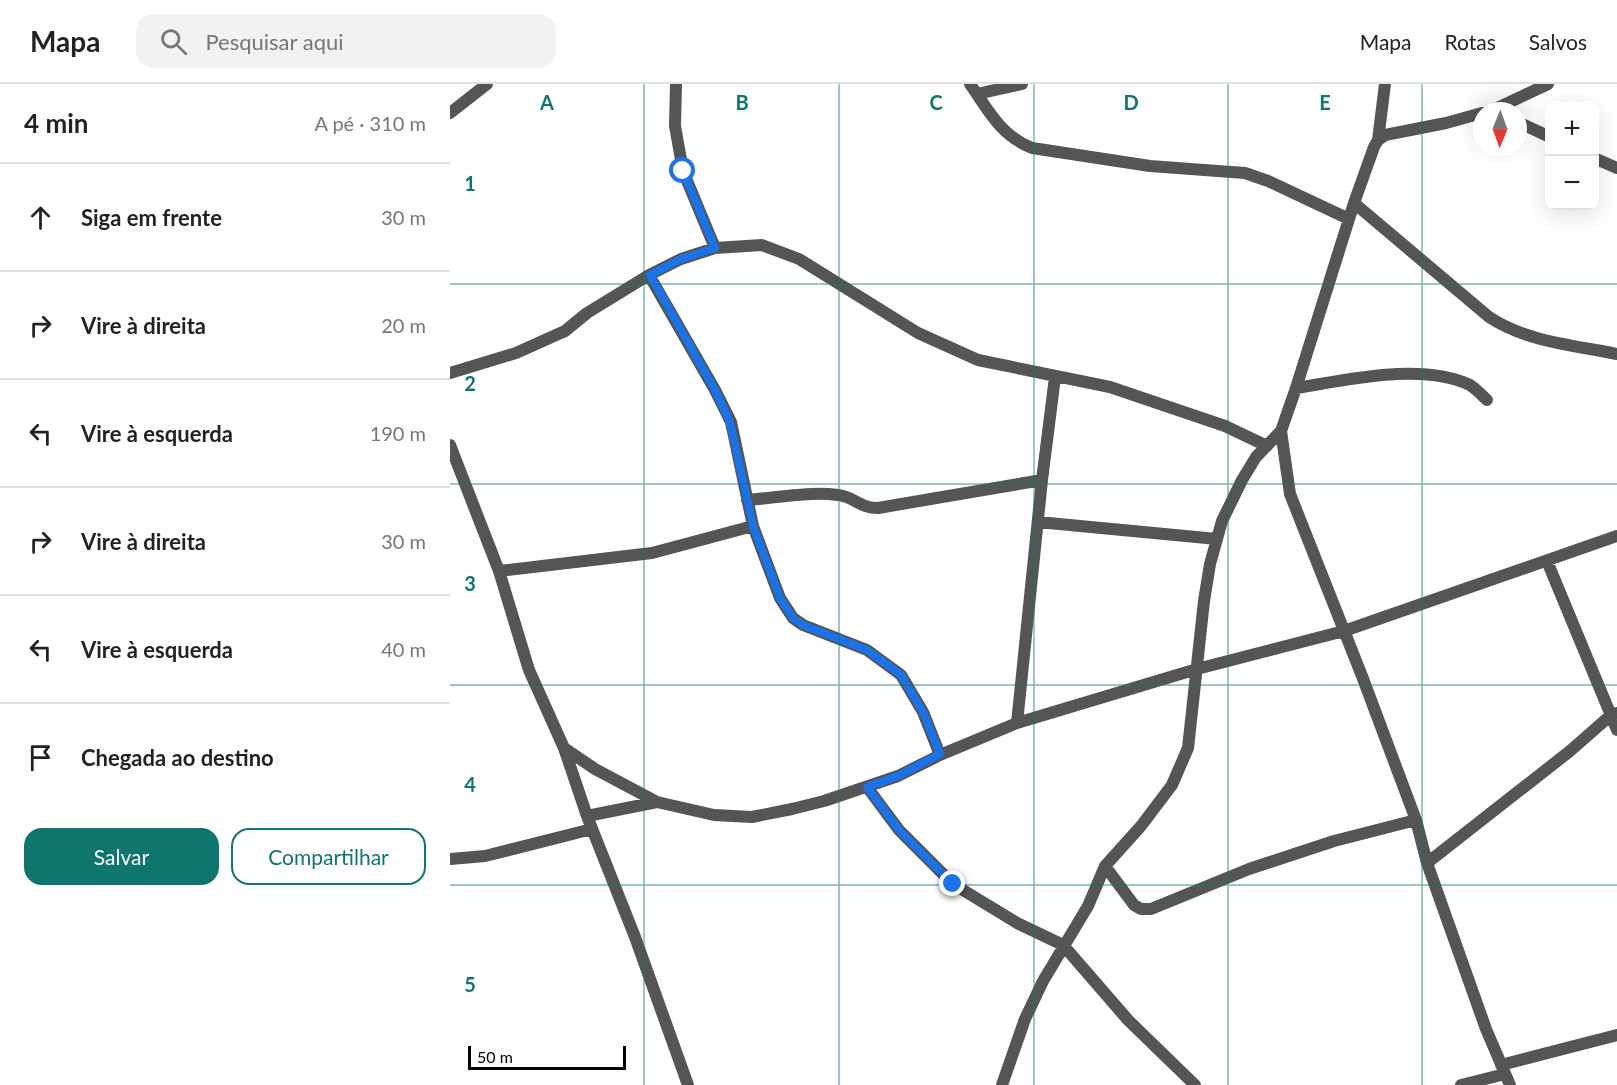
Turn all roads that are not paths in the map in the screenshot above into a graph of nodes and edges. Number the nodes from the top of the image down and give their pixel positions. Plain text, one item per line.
1 (487, 84) edge
2 (676, 84) edge
3 (1022, 84) edge
4 (1385, 84) edge
5 (1548, 84) edge
6 (974, 89) edge
7 (1512, 102) edge
8 (450, 113) edge
9 (1473, 116) edge
10 (1527, 126) edge
11 (1545, 134) edge
12 (1378, 140) junction
13 (1599, 160) edge
14 (1617, 168) edge
15 (1354, 203) junction
16 (1349, 219) junction
17 (715, 248) junction
18 (650, 275) junction
19 (1617, 354) edge
20 (450, 373) edge
21 (1055, 377) junction
22 (1296, 388) junction
23 (1487, 400) dead end
24 (1281, 431) junction
25 (450, 445) edge
26 (1267, 446) junction
27 (1042, 480) junction
28 (747, 500) junction
29 (1038, 522) junction
30 (753, 526) junction
31 (1617, 536) edge
32 (1217, 539) junction
33 (1547, 561) junction
34 (499, 571) junction
35 (1344, 631) junction
36 (1197, 669) junction
37 (1614, 714) edge
38 (1017, 723) junction
39 (1617, 730) edge
40 (564, 748) junction
41 (940, 754) junction
42 (867, 787) junction
43 (657, 802) junction
44 (587, 816) junction
45 (1416, 820) junction
46 (592, 829) junction
47 (450, 859) edge
48 (1427, 863) junction
49 (1105, 866) junction
50 (1063, 945) junction
51 (1617, 1035) edge
52 (1506, 1075) edge
53 (688, 1085) edge
54 (1002, 1085) edge
55 (1195, 1085) edge
56 (1461, 1085) edge

1 - 8 street
2 - 17 street
3 - 6 street
4 - 12 street
5 - 7 street
6 - 16 street
9 - 12 street
10 - 11 street
12 - 15 street
13 - 14 street
15 - 16 street
15 - 19 street
16 - 22 street
17 - 18 street
17 - 21 street
18 - 20 street
18 - 28 street
21 - 26 street
21 - 27 street
22 - 23 street
22 - 24 street
24 - 26 street
24 - 35 street
25 - 34 street
26 - 32 street
27 - 28 street
27 - 29 street
28 - 30 street
29 - 32 street
29 - 38 street
30 - 34 street
30 - 41 street
31 - 33 street
32 - 36 street
33 - 35 street
33 - 37 street
34 - 40 street
35 - 36 street
35 - 45 street
36 - 38 street
36 - 49 street
37 - 39 street
37 - 48 street
38 - 41 street
40 - 43 street
40 - 44 street
41 - 42 street
42 - 43 street
42 - 50 street
43 - 44 street
44 - 46 street
45 - 48 street
45 - 49 street
46 - 47 street
46 - 53 street
48 - 52 street
49 - 50 street
50 - 54 street
50 - 55 street
51 - 52 street
52 - 56 street

